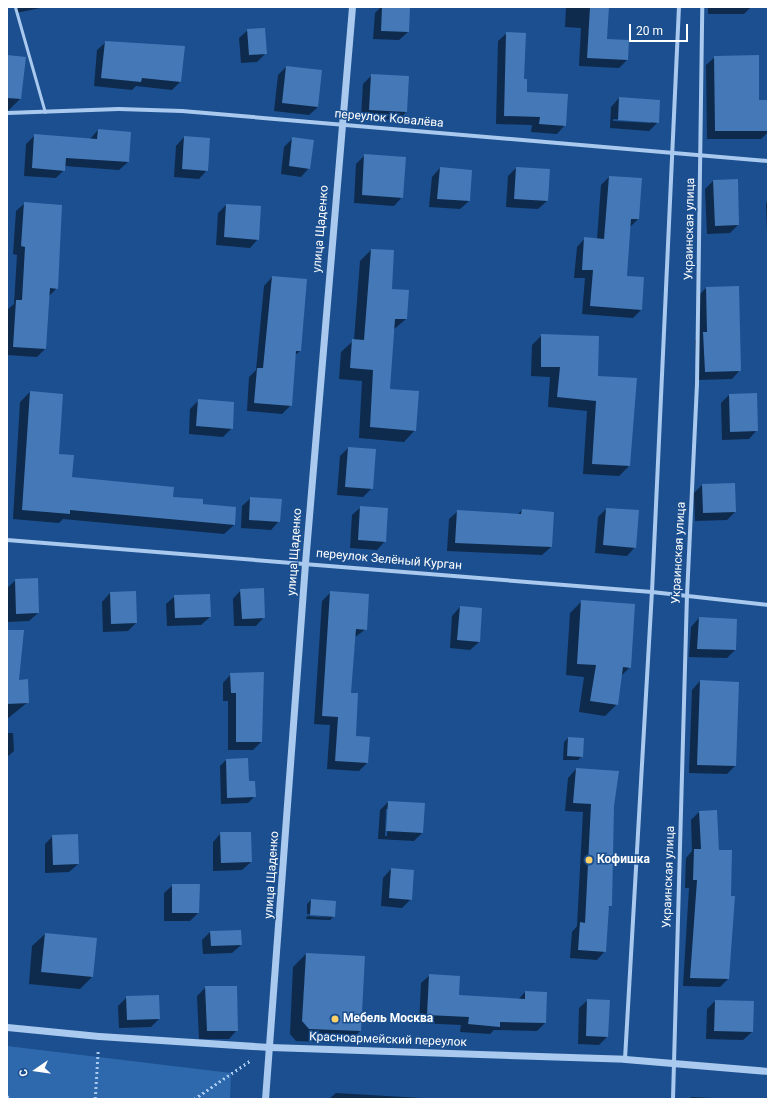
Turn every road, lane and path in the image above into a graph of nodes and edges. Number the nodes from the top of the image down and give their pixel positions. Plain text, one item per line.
1 (15, 7) edge
2 (352, 7) edge
3 (679, 7) edge
4 (702, 7) edge
5 (45, 112) junction
6 (7, 113) edge
7 (341, 126) junction
8 (673, 153) junction
9 (702, 155) junction
10 (768, 161) edge
11 (7, 540) edge
12 (306, 563) junction
13 (652, 592) junction
14 (687, 596) junction
15 (768, 605) edge
16 (7, 1027) edge
17 (99, 1036) junction
18 (270, 1047) junction
19 (624, 1059) junction
20 (674, 1063) junction
21 (768, 1071) edge
22 (7, 1096) edge
23 (10, 1099) edge
24 (95, 1099) edge
25 (194, 1099) edge
26 (265, 1099) edge
27 (673, 1099) edge

1 - 5 lane
2 - 7 street, улица Щаденко
3 - 8 street, Украинская улица
4 - 9 street, Украинская улица
5 - 6 street, переулок Ковалёва
5 - 7 street, переулок Ковалёва
7 - 8 street, переулок Ковалёва
7 - 12 street, улица Щаденко
8 - 9 street, переулок Ковалёва
8 - 13 street, Украинская улица
9 - 10 street, переулок Ковалёва
9 - 14 street, Украинская улица
11 - 12 street, переулок Зелёный Курган
12 - 13 street, переулок Зелёный Курган
12 - 18 street, улица Щаденко
13 - 14 street, переулок Зелёный Курган
13 - 19 street, Украинская улица
14 - 15 street, переулок Зелёный Курган
14 - 20 street, Украинская улица
16 - 17 street, Красноармейский переулок
17 - 18 street, Красноармейский переулок
17 - 24 path
18 - 19 street, Красноармейский переулок
18 - 25 path
18 - 26 street, улица Щаденко
19 - 20 street, Красноармейский переулок
20 - 21 street, Красноармейский переулок
20 - 27 street, Украинская улица
22 - 23 path

